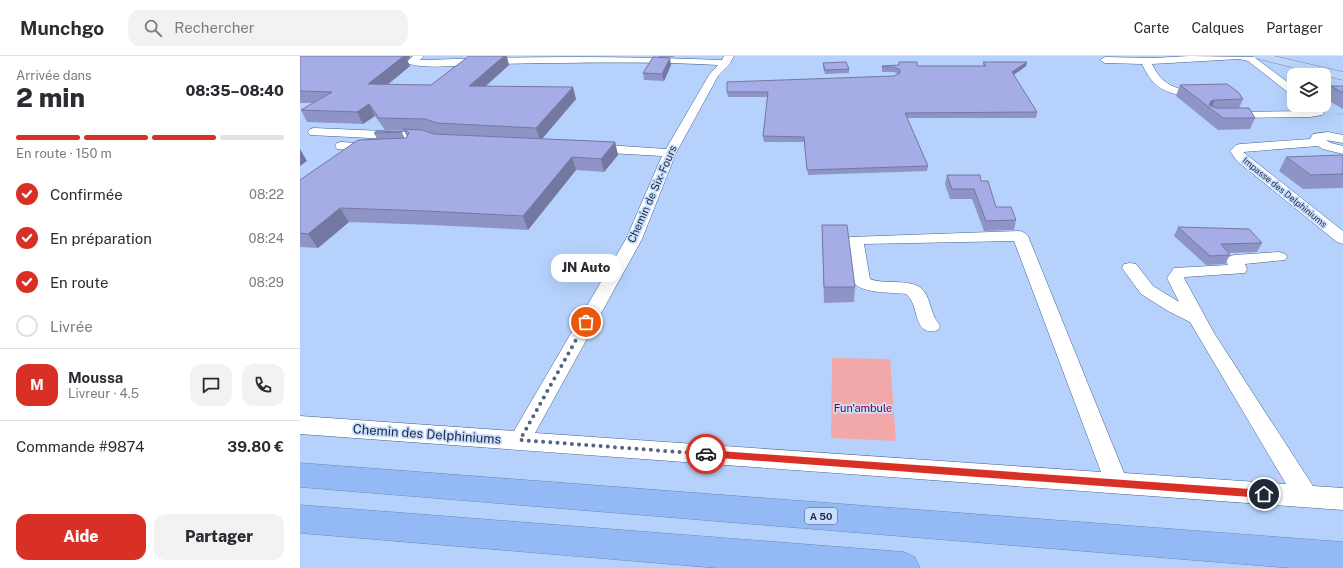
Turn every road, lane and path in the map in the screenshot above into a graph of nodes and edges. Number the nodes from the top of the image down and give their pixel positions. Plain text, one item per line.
1 (419, 56) edge
2 (693, 56) edge
3 (1239, 56) edge
4 (1259, 56) edge
5 (1266, 56) edge
6 (598, 58) edge
7 (727, 60) edge
8 (1105, 60) dead end
9 (1146, 61) junction
10 (1343, 71) edge
11 (1343, 76) edge
12 (1287, 87) edge
13 (1176, 92) dead end
14 (1317, 112) edge
15 (1337, 114) dead end
16 (1343, 114) edge
17 (1218, 115) edge
18 (314, 132) dead end
19 (1343, 139) edge
20 (1318, 142) junction
21 (341, 146) dead end
22 (583, 148) edge
23 (670, 153) junction
24 (1341, 156) edge
25 (1320, 158) edge
26 (1343, 239) edge
27 (1279, 257) dead end
28 (1130, 268) dead end
29 (1197, 318) junction
30 (931, 326) dead end
31 (300, 425) edge
32 (520, 440) junction
33 (300, 475) edge
34 (1117, 484) junction
35 (1307, 497) junction
36 (1343, 499) edge
37 (300, 519) edge
38 (1343, 557) edge
39 (904, 568) edge

1 - 6 street
2 - 7 street
3 - 9 street
3 - 12 street
4 - 11 main road
5 - 10 main road
6 - 7 street
7 - 23 street, Chemin de Six-Fours
8 - 9 street
9 - 13 street
14 - 17 street
15 - 16 path
18 - 21 street
19 - 20 street
20 - 24 street
20 - 26 street, Impasse des Delphiniums
22 - 23 street
23 - 32 street, Chemin de Six-Fours
24 - 25 street
27 - 29 street
28 - 29 street
29 - 35 street
30 - 34 street
31 - 32 street, Chemin des Delphiniums
32 - 34 street, Chemin des Delphiniums
33 - 38 highway, A 50
34 - 35 street, Chemin des Delphiniums
35 - 36 street, Chemin des Delphiniums
37 - 39 highway

